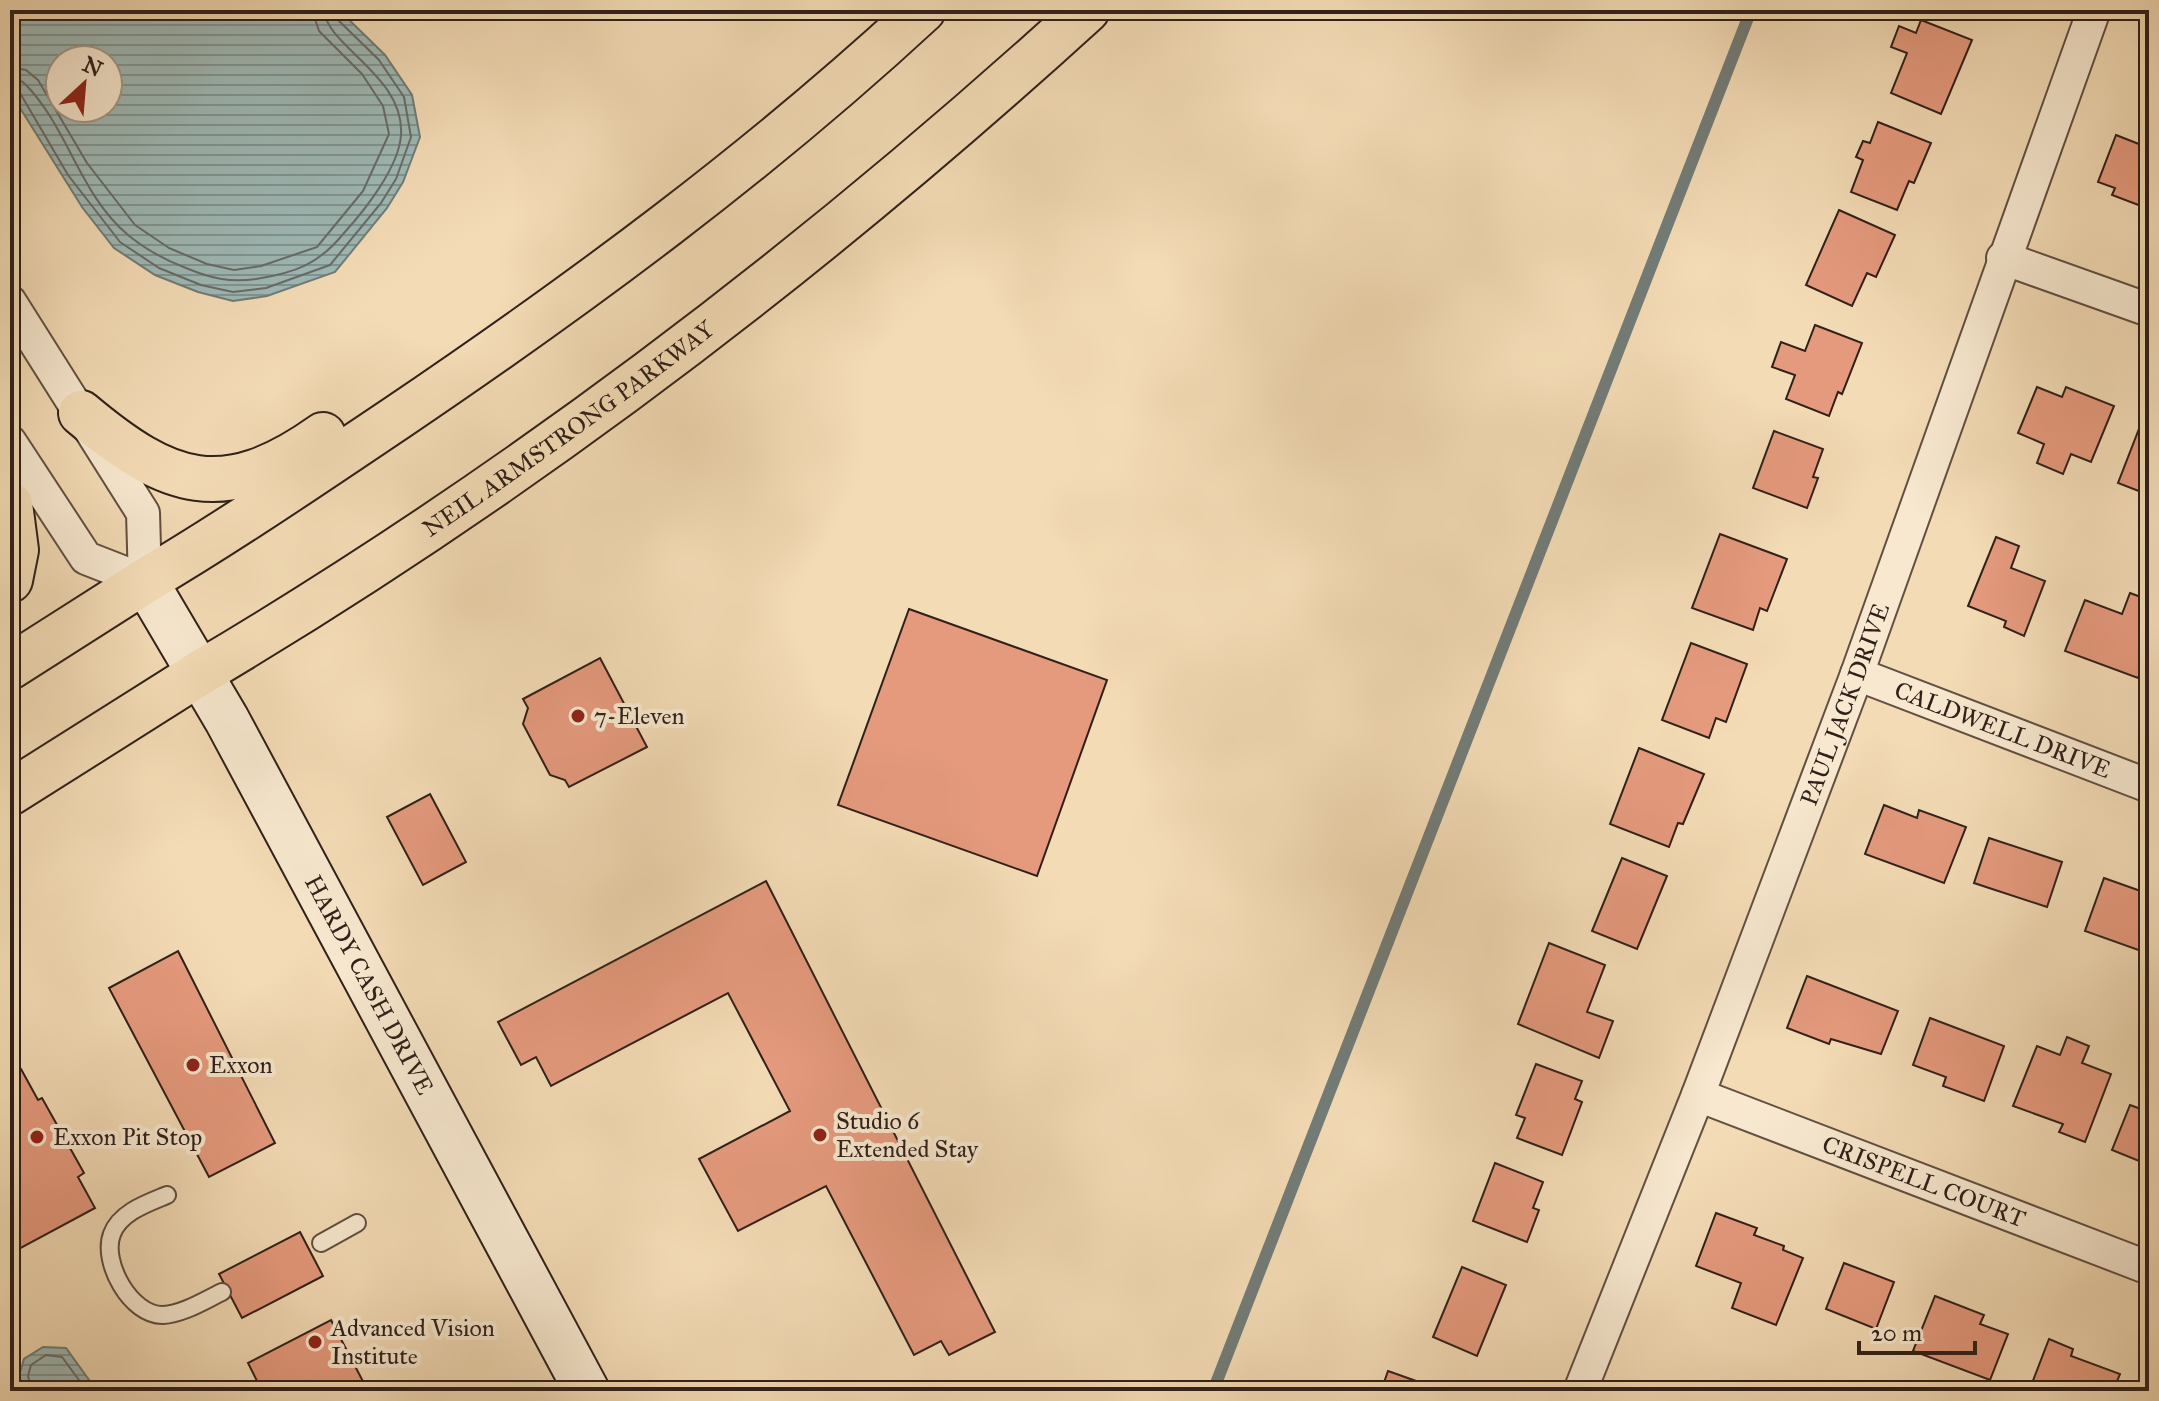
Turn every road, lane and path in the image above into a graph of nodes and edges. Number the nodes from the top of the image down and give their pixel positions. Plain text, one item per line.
1 (923, 10) edge
2 (1087, 10) edge
3 (2094, 10) edge
4 (856, 70) junction
5 (2003, 258) junction
6 (10, 302) edge
7 (2149, 310) edge
8 (81, 413) junction
9 (10, 442) edge
10 (10, 504) edge
11 (10, 580) edge
12 (145, 581) junction
13 (10, 667) edge
14 (200, 673) junction
15 (1857, 674) junction
16 (2149, 786) edge
17 (10, 793) edge
18 (1698, 1095) junction
19 (167, 1195) dead end
20 (357, 1223) dead end
21 (321, 1243) dead end
22 (2149, 1268) edge
23 (222, 1292) dead end
24 (587, 1391) edge
25 (1580, 1391) edge

1 - 4 main road
2 - 14 main road, NEIL ARMSTRONG PARKWAY
3 - 5 street, PAUL JACK DRIVE
4 - 8 main road
4 - 12 main road
5 - 7 street
5 - 15 street, PAUL JACK DRIVE
6 - 8 street
8 - 12 street
9 - 12 street
10 - 11 main road
12 - 13 main road
12 - 14 street, HARDY CASH DRIVE
14 - 17 main road, NEIL ARMSTRONG PARKWAY
14 - 24 street, HARDY CASH DRIVE
15 - 16 street, CALDWELL DRIVE
15 - 18 street, PAUL JACK DRIVE
18 - 22 street, CRISPELL COURT
18 - 25 street, PAUL JACK DRIVE
19 - 23 lane
20 - 21 lane

